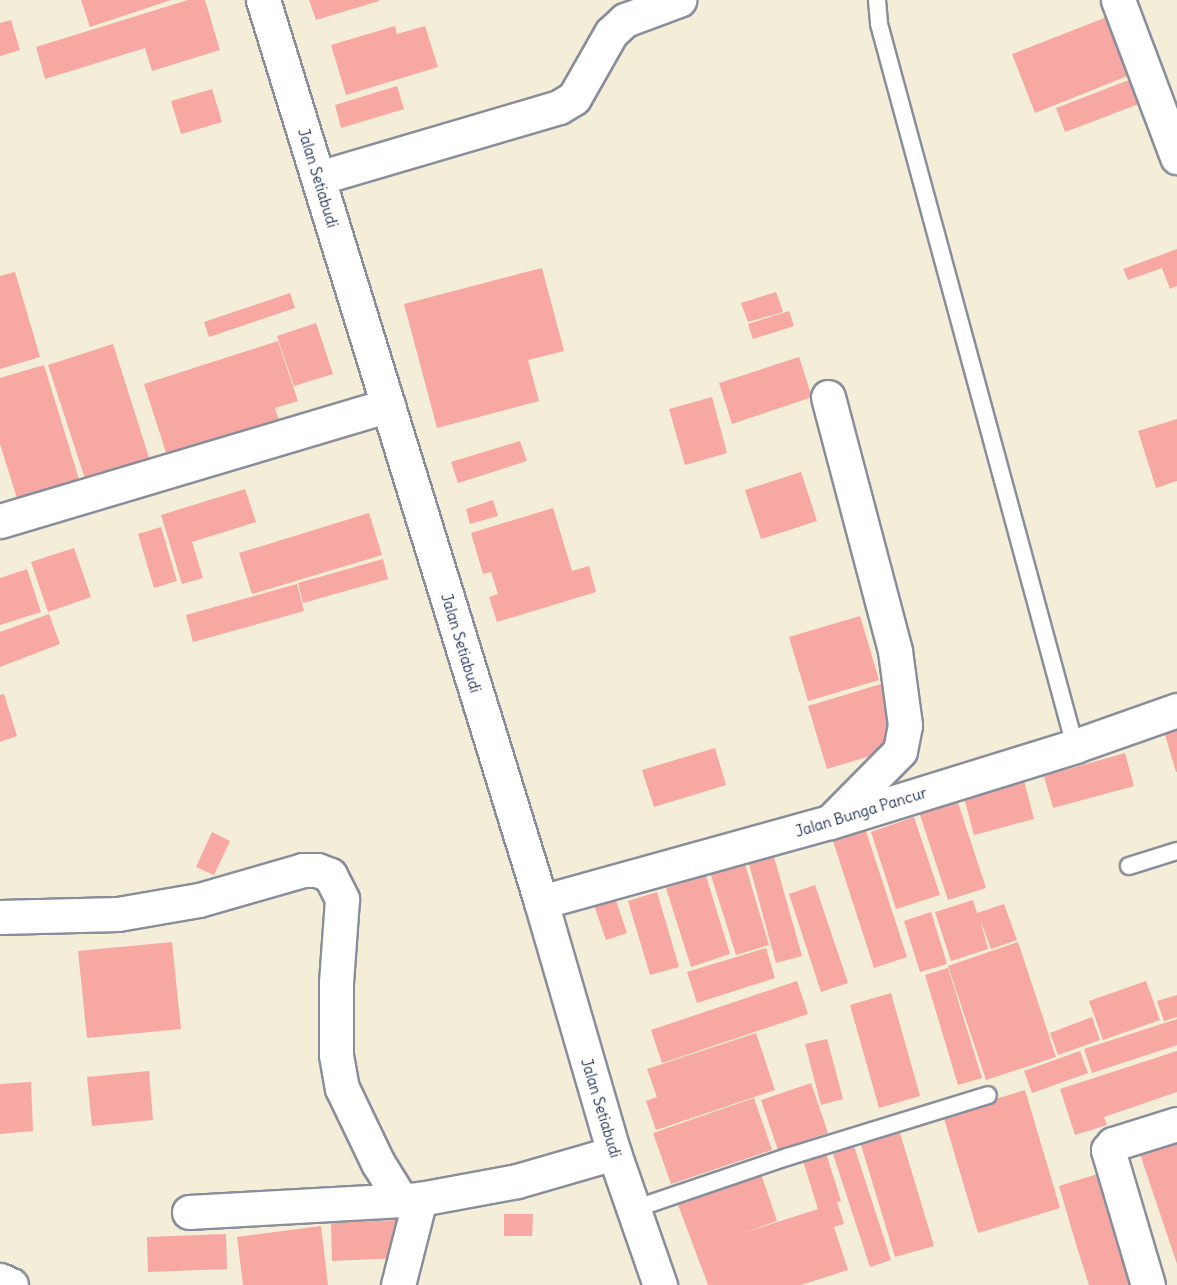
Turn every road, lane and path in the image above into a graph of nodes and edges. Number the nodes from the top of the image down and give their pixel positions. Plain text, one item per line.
1 (263, 0) edge
2 (679, 0) edge
3 (877, 0) edge
4 (1118, 0) edge
5 (1177, 157) edge
6 (318, 178) junction
7 (828, 397) dead end
8 (388, 405) junction
9 (0, 521) edge
10 (1177, 710) edge
11 (1075, 746) junction
12 (830, 822) junction
13 (1176, 854) edge
14 (1129, 866) dead end
15 (541, 902) junction
16 (0, 917) edge
17 (988, 1095) dead end
18 (1177, 1124) edge
19 (614, 1154) junction
20 (410, 1199) junction
21 (634, 1209) junction
22 (189, 1212) dead end
23 (0, 1280) edge
24 (11, 1285) edge
25 (398, 1285) edge
26 (660, 1285) edge
27 (1148, 1285) edge

1 - 6 street, Jalan Setiabudi
2 - 6 street
3 - 11 lane
4 - 5 street
6 - 8 street, Jalan Setiabudi
7 - 12 street
8 - 9 street
8 - 15 street, Jalan Setiabudi
10 - 11 street, Jalan Bunga Pancur
11 - 12 street, Jalan Bunga Pancur
12 - 15 street, Jalan Bunga Pancur
13 - 14 lane
15 - 19 street, Jalan Setiabudi
16 - 20 street
17 - 21 lane
18 - 27 street
19 - 20 street
19 - 21 street, Jalan Setiabudi
20 - 22 street
20 - 25 street
21 - 26 street, Jalan Setiabudi
23 - 24 street

